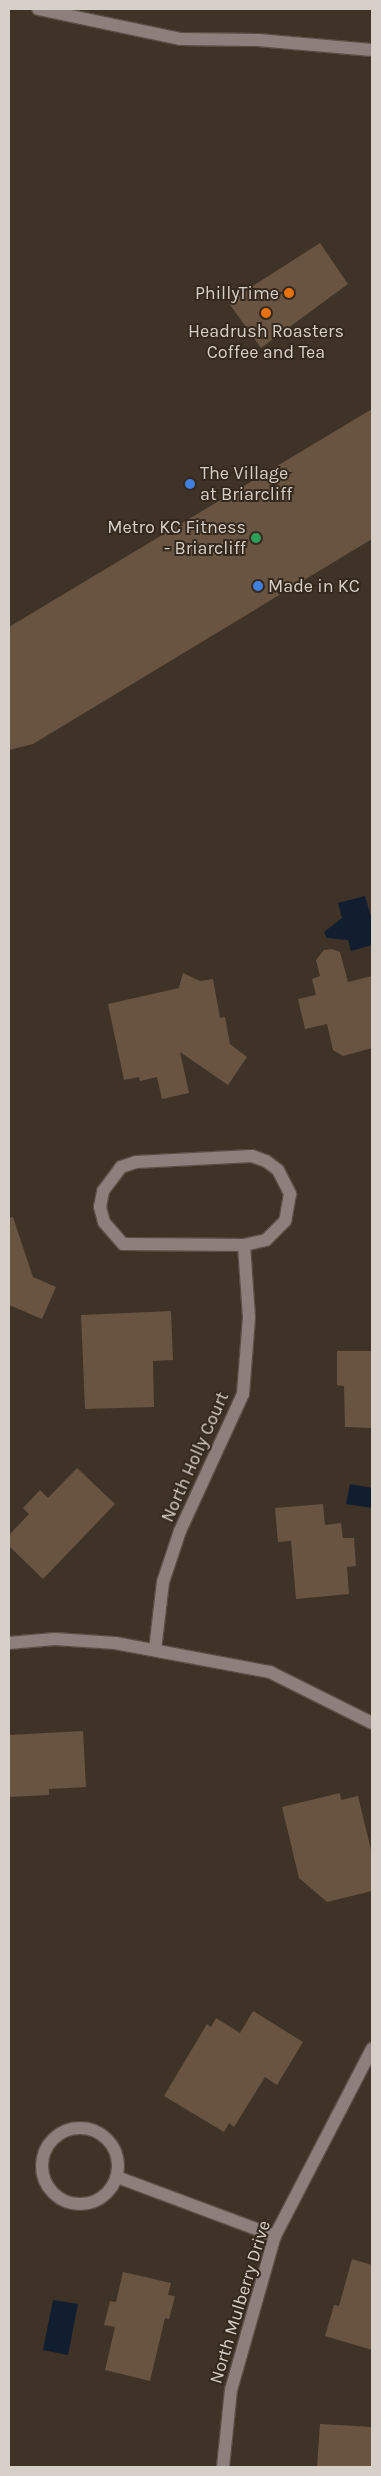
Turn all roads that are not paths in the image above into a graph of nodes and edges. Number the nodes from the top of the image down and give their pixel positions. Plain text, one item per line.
1 (38, 9) edge
2 (372, 50) edge
3 (244, 1245) junction
4 (9, 1642) edge
5 (155, 1650) junction
6 (372, 1722) edge
7 (372, 2049) edge
8 (117, 2177) junction
9 (275, 2236) junction
10 (223, 2467) edge

1 - 2 street
3 - 3 street
3 - 5 street, North Holly Court
4 - 5 street
5 - 6 street
7 - 9 street, North Mulberry Drive
8 - 8 street
8 - 9 street
9 - 10 street, North Mulberry Drive

